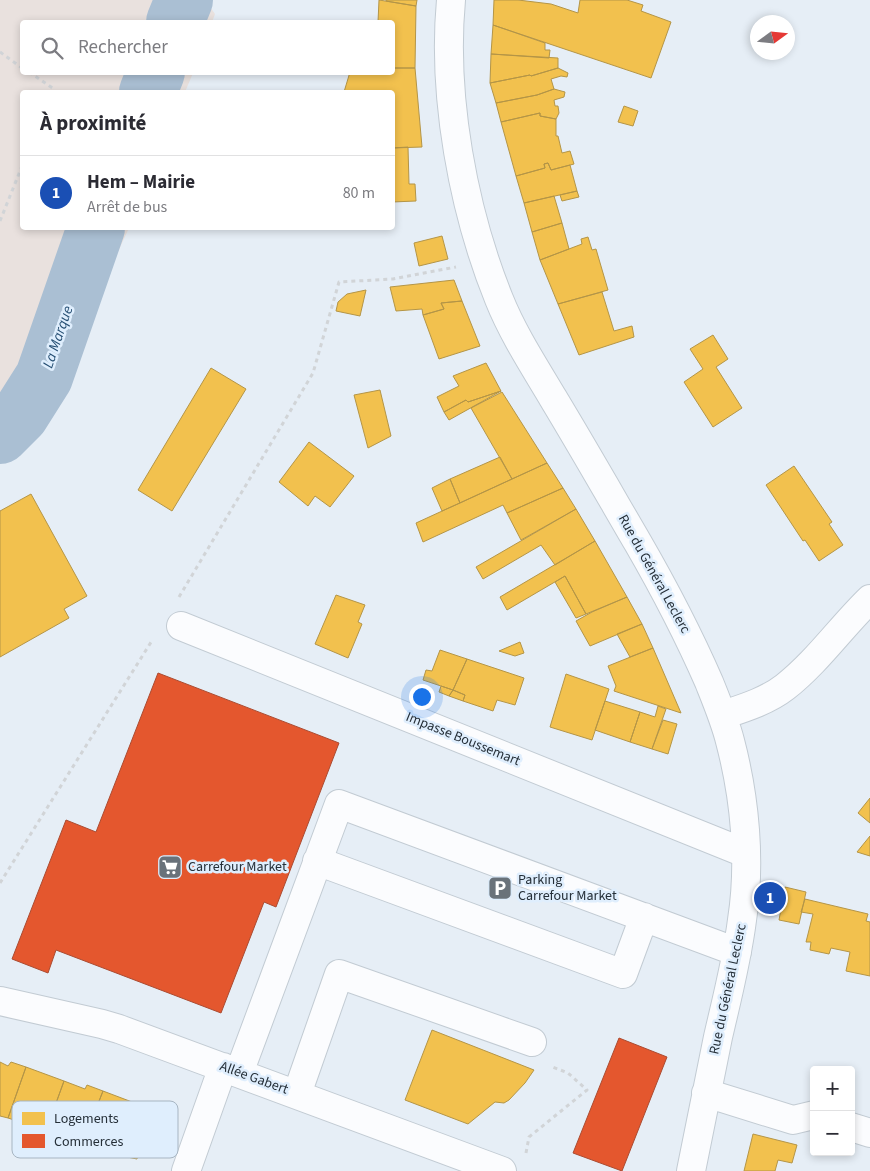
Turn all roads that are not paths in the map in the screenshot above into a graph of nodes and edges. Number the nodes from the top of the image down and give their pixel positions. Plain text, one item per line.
1 (451, 0) edge
2 (870, 599) edge
3 (180, 626) dead end
4 (723, 716) junction
5 (745, 853) junction
6 (317, 861) junction
7 (644, 917) junction
8 (737, 952) junction
9 (0, 1001) edge
10 (532, 1042) road end
11 (231, 1070) junction
12 (706, 1093) junction
13 (297, 1094) junction
14 (810, 1116) edge
15 (855, 1128) edge
16 (870, 1133) edge
17 (186, 1171) edge
18 (502, 1171) edge
19 (694, 1171) edge

1 - 4 street, Rue du Général Leclerc
2 - 4 street
3 - 5 street, Impasse Boussemart
4 - 5 street, Rue du Général Leclerc
5 - 8 street, Rue du Général Leclerc
6 - 7 street
6 - 7 street
6 - 11 street
7 - 8 street
8 - 12 street, Rue du Général Leclerc
9 - 11 street, Allée Gabert
10 - 13 street
11 - 13 street, Allée Gabert
11 - 17 street
12 - 14 street
12 - 19 street, Rue du Général Leclerc
13 - 18 street, Allée Gabert
15 - 16 street

